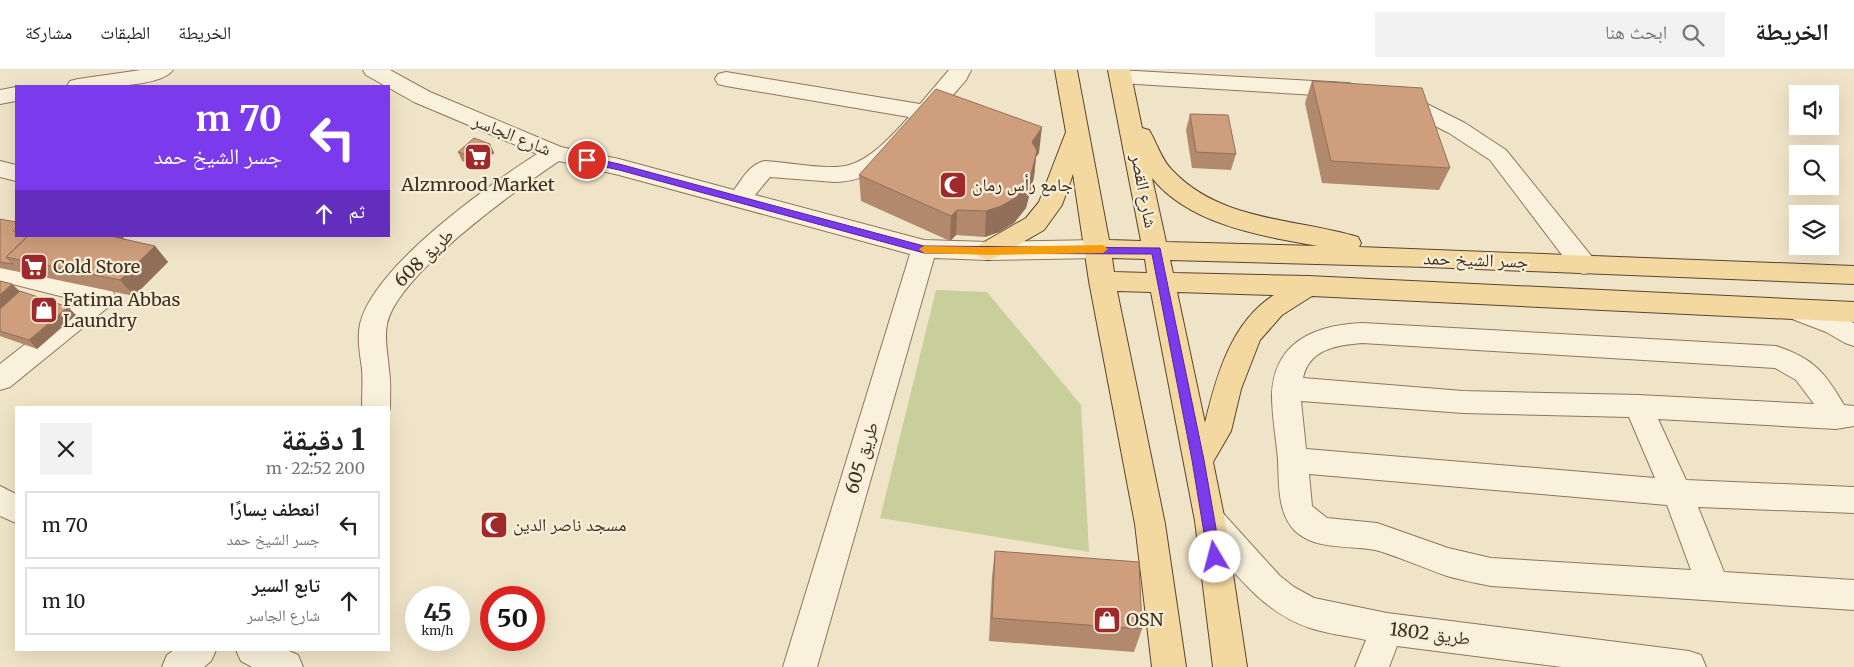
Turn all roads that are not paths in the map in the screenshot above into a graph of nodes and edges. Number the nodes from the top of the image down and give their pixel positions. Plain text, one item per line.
1 (162, 70) edge
2 (374, 70) edge
3 (960, 70) edge
4 (1066, 70) edge
5 (1119, 73) edge
6 (726, 79) dead end
7 (86, 85) edge
8 (15, 94) edge
9 (0, 97) edge
10 (924, 112) junction
11 (1128, 113) junction
12 (1076, 134) junction
13 (555, 153) junction
14 (0, 169) edge
15 (15, 173) edge
16 (739, 200) junction
17 (924, 249) junction
18 (1099, 249) junction
19 (1156, 250) junction
20 (988, 251) junction
21 (1427, 258) junction
22 (1584, 265) junction
23 (0, 272) edge
24 (1854, 275) edge
25 (1102, 281) junction
26 (1162, 284) junction
27 (1308, 286) junction
28 (1796, 310) junction
29 (1854, 312) edge
30 (1854, 336) edge
31 (0, 379) edge
32 (1287, 388) junction
33 (376, 406) edge
34 (1638, 406) junction
35 (1845, 417) edge
36 (1198, 460) junction
37 (1292, 460) junction
38 (1677, 493) junction
39 (0, 499) edge
40 (1854, 500) edge
41 (15, 509) edge
42 (1210, 521) junction
43 (1714, 586) junction
44 (1854, 595) edge
45 (1387, 629) junction
46 (198, 651) edge
47 (255, 651) edge
48 (179, 667) edge
49 (286, 667) edge
50 (800, 667) edge
51 (1169, 667) edge
52 (1230, 667) edge
53 (1372, 667) edge
54 (1689, 667) edge

1 - 7 street
2 - 13 street, شارع الجاسر
3 - 10 street
4 - 12 main road
5 - 11 main road, شارع القصر
5 - 22 street
6 - 10 street
8 - 9 street
10 - 16 street
11 - 19 main road, شارع القصر
11 - 21 main road
12 - 18 main road
12 - 20 main road
13 - 16 street, شارع الجاسر
13 - 33 street, طريق 608
14 - 15 street
16 - 17 street, شارع الجاسر
17 - 20 street, شارع الجاسر
17 - 50 street, طريق 605
18 - 19 main road, جسر الشيخ حمد
18 - 20 street, شارع الجاسر
18 - 25 main road
19 - 21 main road, جسر الشيخ حمد
19 - 26 main road, شارع القصر
21 - 22 main road, جسر الشيخ حمد
22 - 24 main road, جسر الشيخ حمد
23 - 31 street
25 - 26 main road, جسر الشيخ حمد
25 - 51 main road
26 - 27 main road, جسر الشيخ حمد
26 - 36 main road, شارع القصر
27 - 28 main road, جسر الشيخ حمد
27 - 36 main road
28 - 29 main road, جسر الشيخ حمد
28 - 30 street
32 - 34 street
32 - 35 street
32 - 37 street
34 - 35 street
34 - 38 street
36 - 42 main road, شارع القصر
37 - 38 street
37 - 43 street
38 - 40 street
38 - 43 street
39 - 41 street
42 - 45 street, طريق 1802
42 - 52 main road, شارع القصر
43 - 44 street
45 - 53 street
45 - 54 street, طريق 1802
46 - 48 street
47 - 49 street

